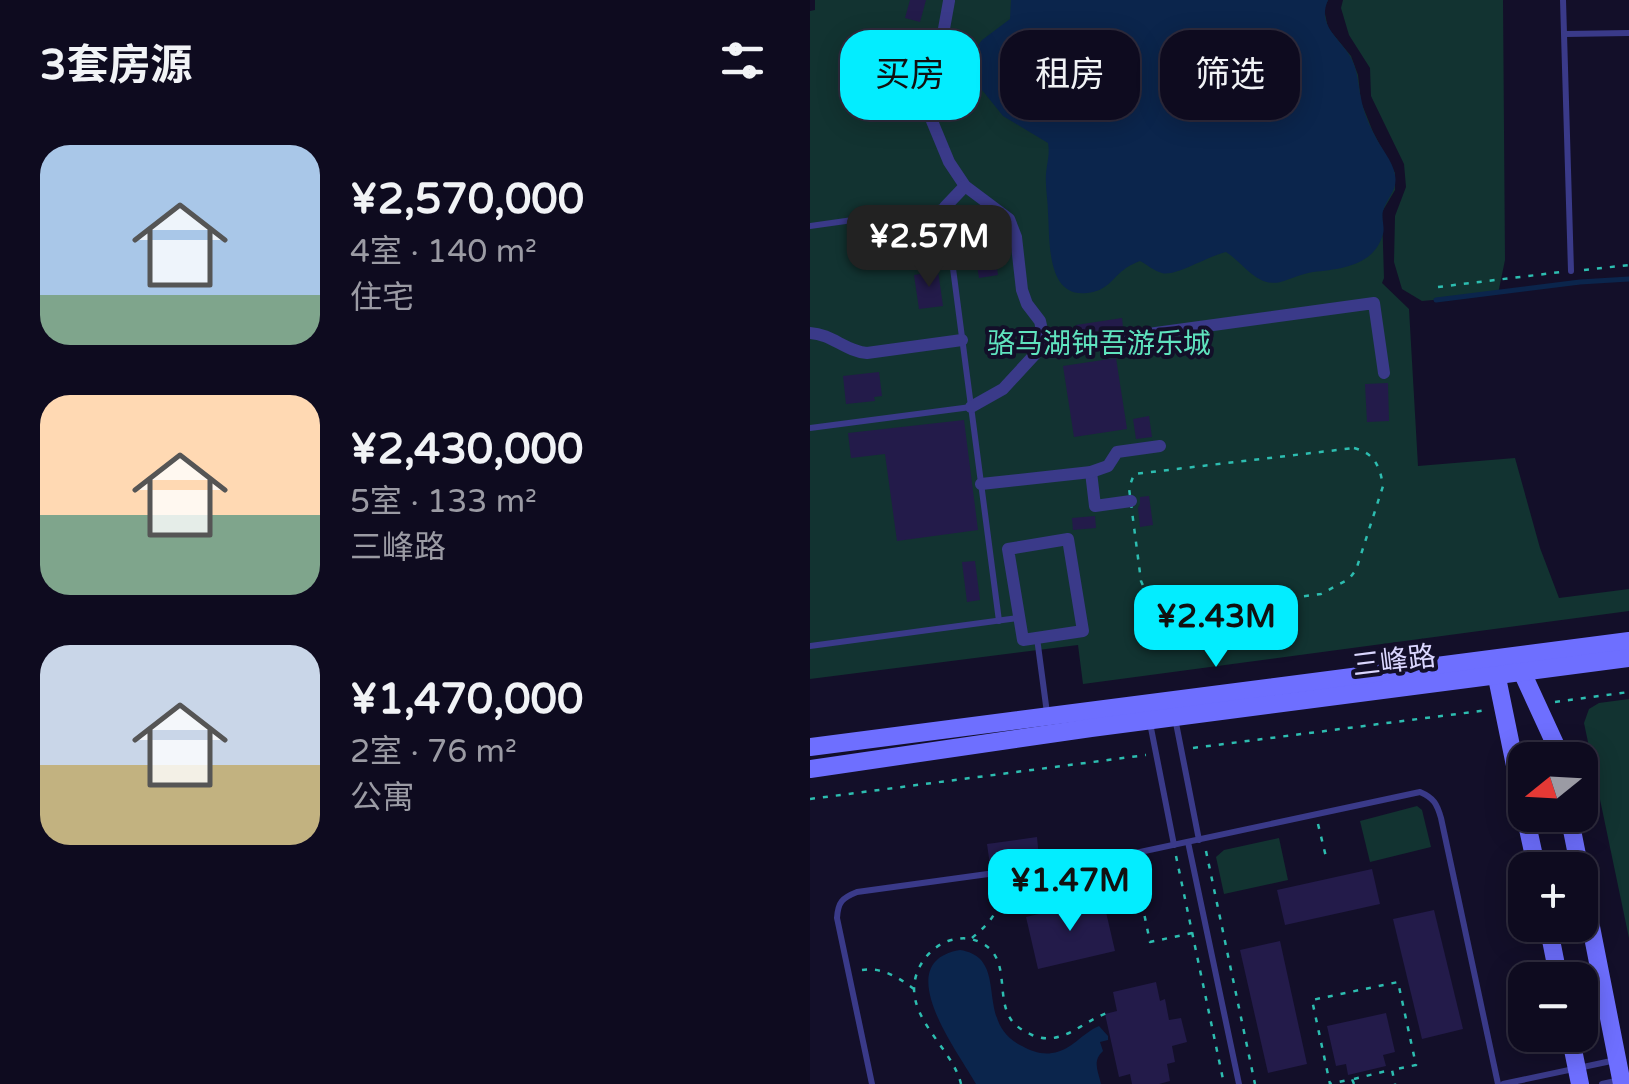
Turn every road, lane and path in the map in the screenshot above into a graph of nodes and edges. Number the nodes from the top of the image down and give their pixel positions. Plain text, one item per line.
1 (949, 0) edge
2 (1563, 0) edge
3 (1629, 33) edge
4 (1565, 34) junction
5 (965, 186) junction
6 (944, 207) junction
7 (810, 226) edge
8 (1629, 264) edge
9 (1571, 271) junction
10 (1438, 286) dead end
11 (810, 333) edge
12 (1043, 336) junction
13 (962, 340) junction
14 (1384, 373) dead end
15 (971, 407) junction
16 (810, 428) edge
17 (1160, 446) dead end
18 (1091, 472) junction
19 (981, 484) junction
20 (1130, 500) junction
21 (1020, 618) junction
22 (999, 621) junction
23 (1038, 638) junction
24 (1629, 641) edge
25 (810, 646) edge
26 (1629, 658) edge
27 (1520, 663) junction
28 (1495, 667) junction
29 (1629, 692) edge
30 (1536, 704) junction
31 (1503, 708) junction
32 (1172, 709) junction
33 (1147, 712) junction
34 (1049, 725) junction
35 (1510, 742) edge
36 (1554, 742) edge
37 (810, 747) edge
38 (1181, 750) junction
39 (1156, 753) junction
40 (810, 769) edge
41 (810, 799) edge
42 (1316, 814) junction
43 (1201, 839) junction
44 (1188, 842) junction
45 (1174, 845) junction
46 (1132, 854) junction
47 (1327, 862) dead end
48 (1001, 873) junction
49 (1207, 930) junction
50 (1192, 934) junction
51 (971, 939) junction
52 (1594, 942) edge
53 (849, 972) junction
54 (915, 990) junction
55 (1110, 1012) dead end
56 (1617, 1060) junction
57 (1392, 1070) junction
58 (1579, 1076) edge
59 (1353, 1082) edge
60 (1622, 1082) edge
61 (872, 1084) edge
62 (961, 1084) edge
63 (1224, 1084) edge
64 (1239, 1084) edge
65 (1255, 1084) edge
66 (1395, 1084) edge
67 (1501, 1084) edge
68 (1602, 1084) edge

1 - 5 street
2 - 4 lane
3 - 4 lane
4 - 9 lane
5 - 6 street
5 - 12 street
6 - 7 lane
6 - 13 lane
8 - 9 path
9 - 10 path
11 - 13 street
12 - 14 street
12 - 15 street
13 - 15 lane
15 - 16 lane
15 - 19 lane
17 - 18 street
18 - 19 street
18 - 20 street
19 - 22 lane
20 - 20 path
21 - 22 lane
21 - 23 street
21 - 23 street
22 - 25 lane
23 - 34 lane
24 - 27 main road, 三峰路
26 - 27 main road, 三峰路
27 - 28 main road, 三峰路
27 - 30 main road
28 - 31 main road
28 - 32 main road, 三峰路
29 - 30 path
30 - 36 main road
31 - 35 main road
31 - 38 path
32 - 33 main road, 三峰路
32 - 38 lane
33 - 34 main road, 三峰路
33 - 39 lane
34 - 37 main road, 三峰路
34 - 40 main road, 三峰路
38 - 43 lane
39 - 41 path
39 - 45 lane
42 - 43 lane
42 - 47 path
42 - 67 lane
43 - 44 lane
43 - 65 path
44 - 45 lane
44 - 49 lane
45 - 46 lane
45 - 50 path
46 - 48 lane
46 - 50 path
48 - 51 path
48 - 53 lane
49 - 50 path
49 - 64 lane
50 - 63 path
51 - 54 path
51 - 55 path
52 - 56 main road
53 - 54 path
53 - 61 lane
54 - 62 path
56 - 58 lane
56 - 60 main road
57 - 59 path
57 - 59 path
57 - 66 path
58 - 67 lane
60 - 68 lane

